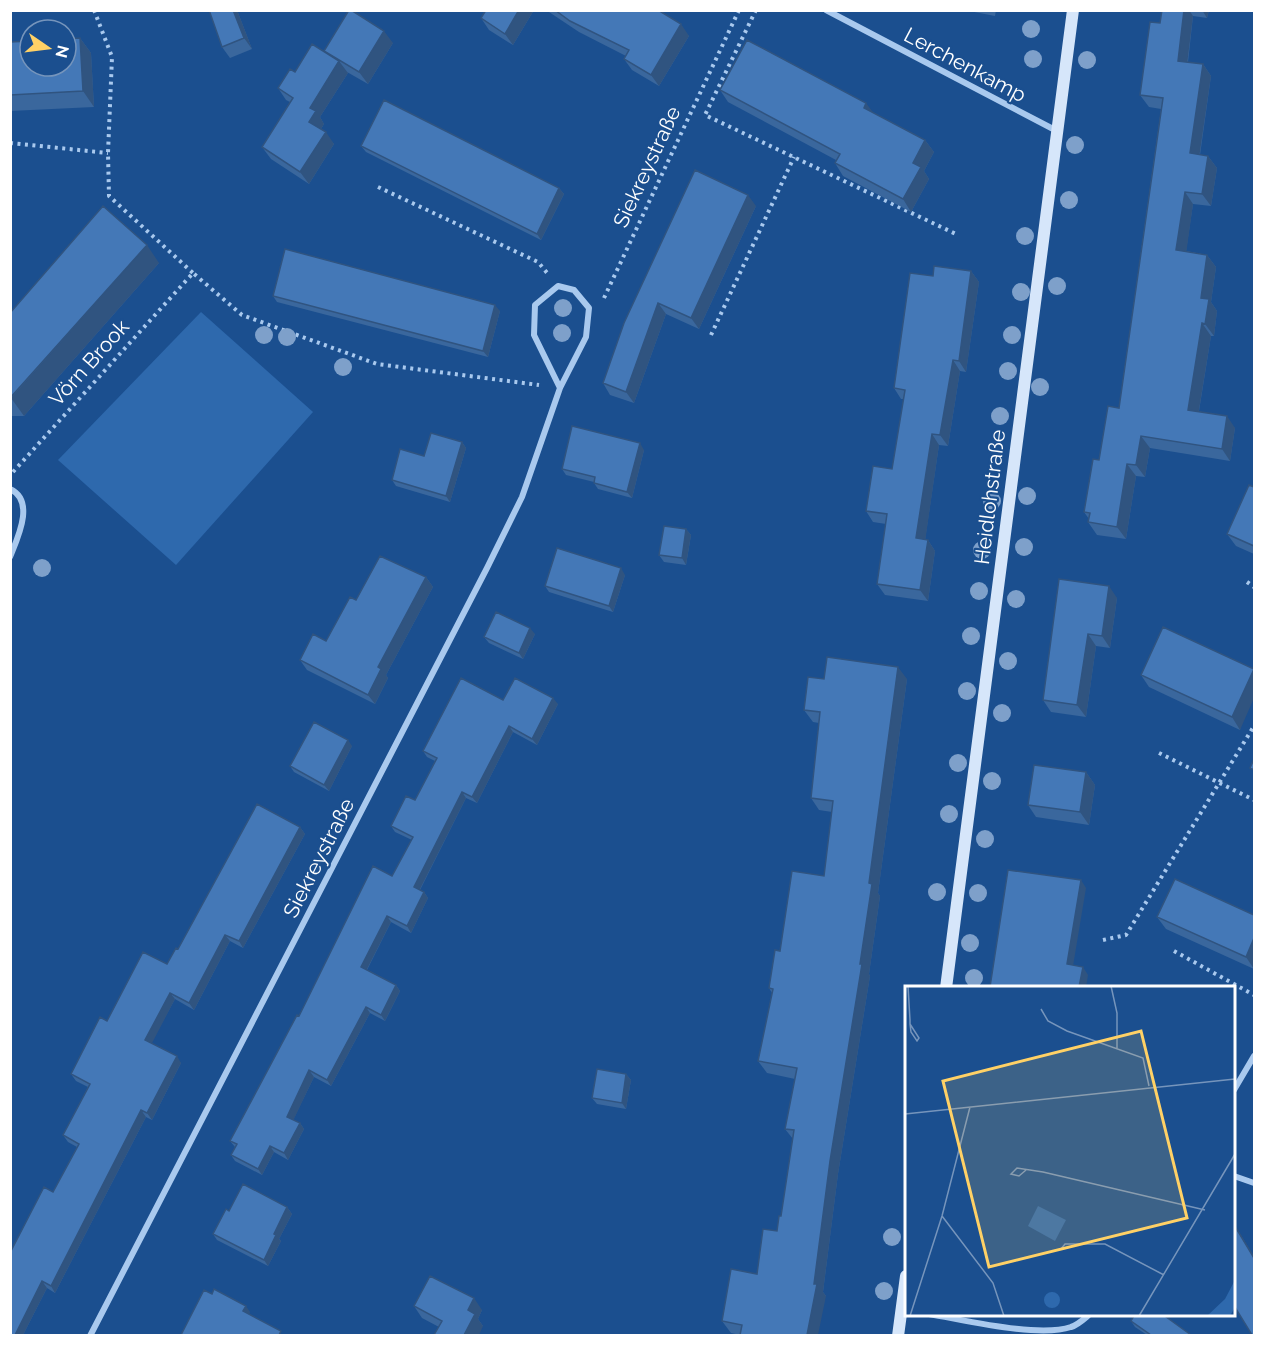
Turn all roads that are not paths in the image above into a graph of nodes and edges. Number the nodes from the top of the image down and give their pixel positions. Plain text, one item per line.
1 (826, 10) edge
2 (1073, 10) edge
3 (1057, 131) junction
4 (560, 388) junction
5 (10, 489) edge
6 (10, 557) edge
7 (946, 986) edge
8 (1254, 1056) edge
9 (1235, 1087) edge
10 (1235, 1177) edge
11 (1254, 1183) edge
12 (905, 1294) edge
13 (904, 1311) edge
14 (942, 1316) edge
15 (1087, 1316) edge
16 (90, 1335) edge
17 (898, 1335) edge

1 - 3 street, Lerchenkamp
2 - 3 main road, Heidlohstraße
3 - 7 main road, Heidlohstraße
4 - 4 street, Siekreystraße
4 - 16 street, Siekreystraße
5 - 6 street
8 - 9 street
10 - 11 street
12 - 13 main road
13 - 17 main road
14 - 15 street

